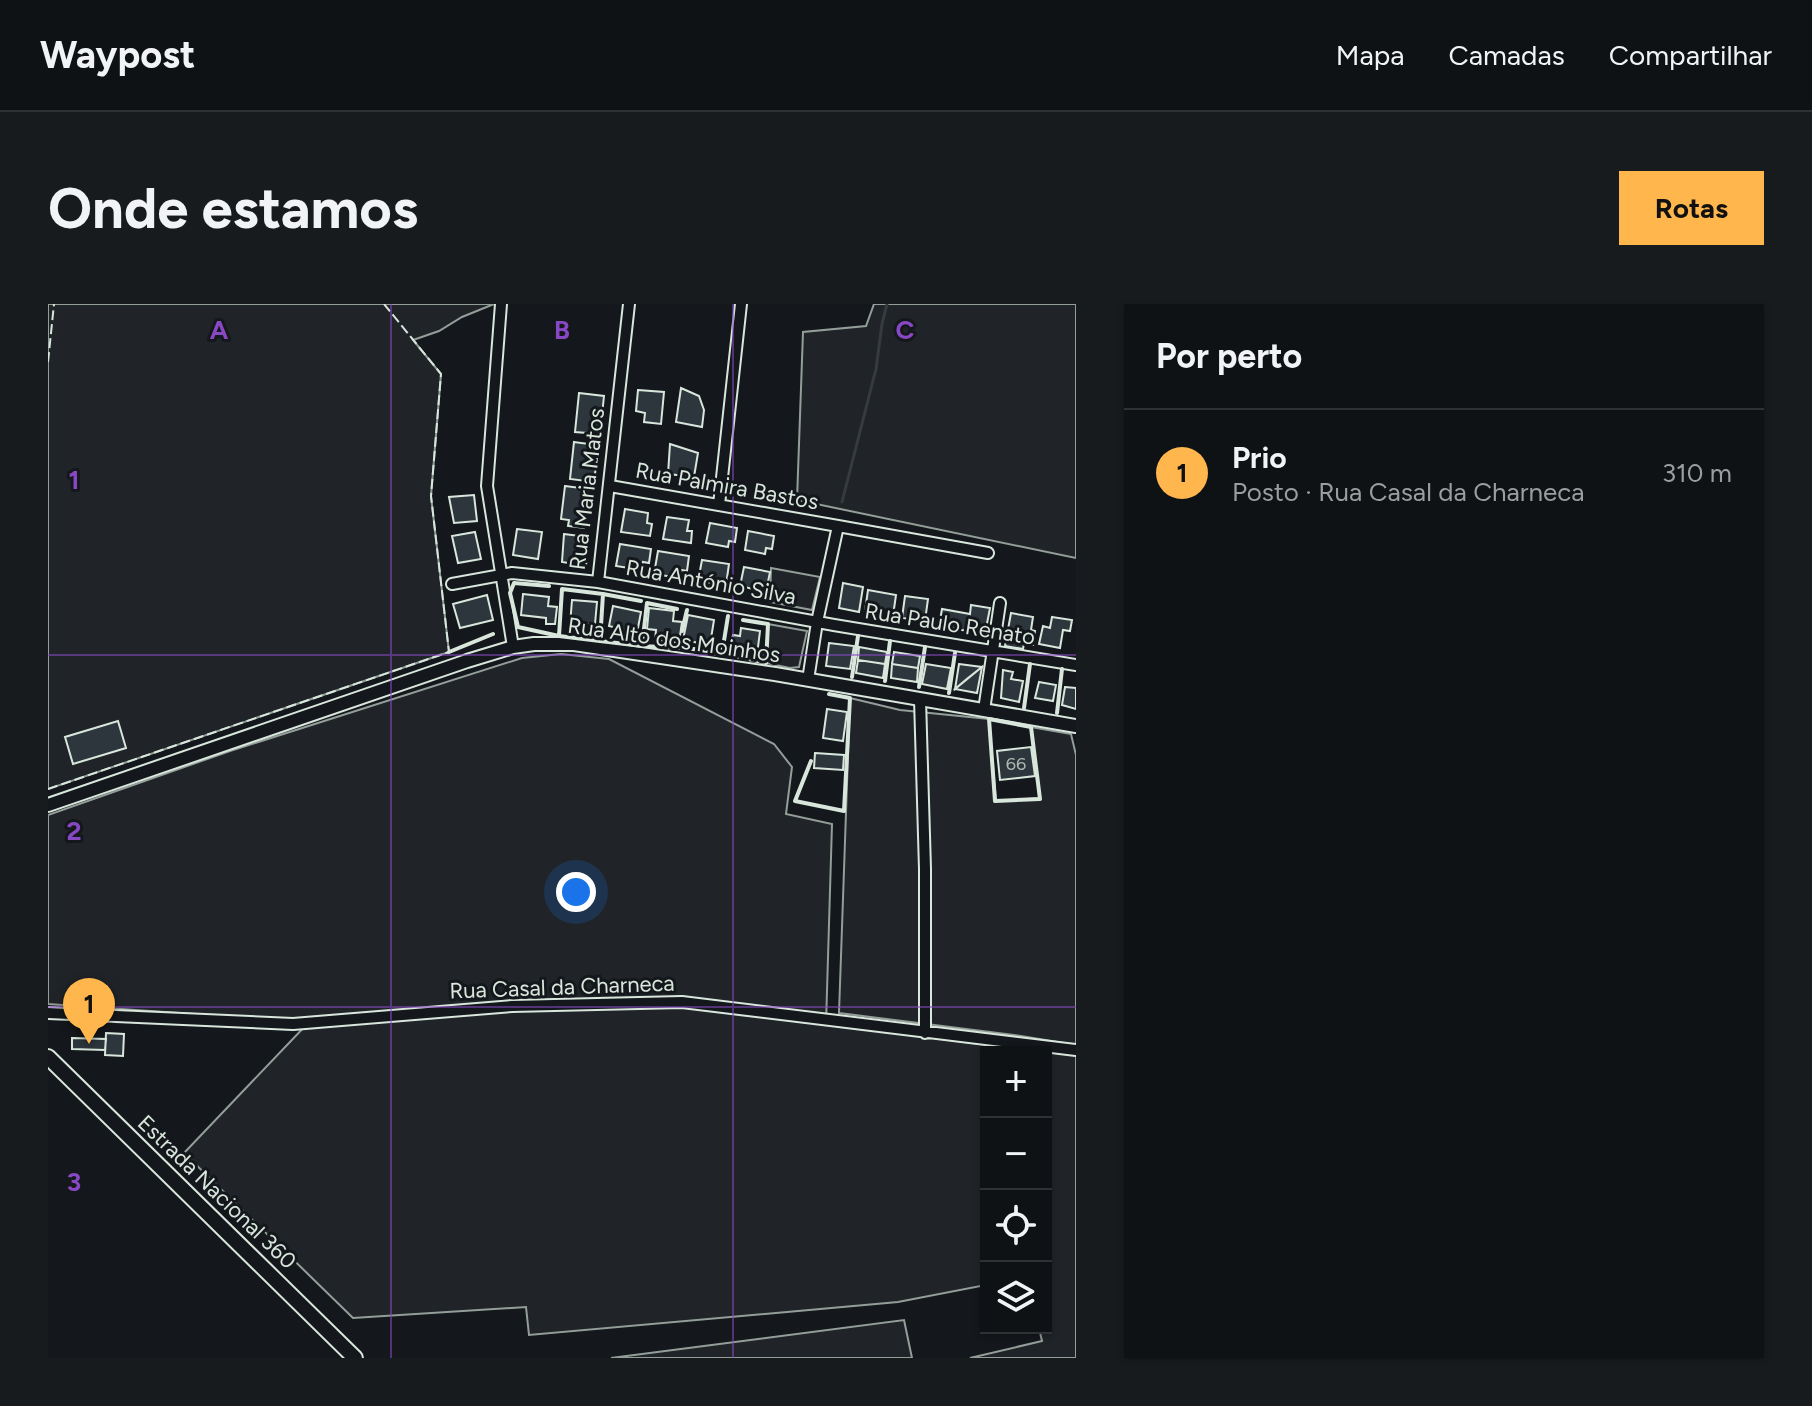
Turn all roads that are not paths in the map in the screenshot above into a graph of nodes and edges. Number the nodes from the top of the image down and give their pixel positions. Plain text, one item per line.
1 (501, 304) edge
2 (629, 304) edge
3 (741, 304) edge
4 (610, 486) junction
5 (719, 505) junction
6 (838, 526) junction
7 (988, 553) dead end
8 (500, 574) junction
9 (598, 582) junction
10 (452, 584) dead end
11 (1000, 603) dead end
12 (817, 622) junction
13 (513, 647) junction
14 (993, 652) junction
15 (1076, 665) edge
16 (808, 680) junction
17 (920, 699) junction
18 (984, 710) junction
19 (1076, 726) edge
20 (48, 805) edge
21 (48, 1013) edge
22 (925, 1033) junction
23 (1076, 1050) edge
24 (48, 1057) edge
25 (355, 1358) edge

1 - 8 street
2 - 4 street, Rua Maria Matos
3 - 5 street
4 - 5 street, Rua Palmira Bastos
4 - 9 street, Rua Maria Matos
5 - 6 street, Rua Palmira Bastos
6 - 7 street, Rua Palmira Bastos
6 - 12 street
8 - 9 street, Rua Maria Matos
8 - 10 street, Rua Maria Matos
8 - 13 street
9 - 12 street, Rua António Silva
11 - 14 street
12 - 14 street, Rua Paulo Renato
12 - 16 street
13 - 16 street, Rua Alto dos Moinhos
13 - 20 street, Rua Alto dos Moinhos
14 - 15 street, Rua Paulo Renato
14 - 18 street
16 - 17 street, Rua Alto dos Moinhos
17 - 18 street, Rua Alto dos Moinhos
17 - 22 street
18 - 19 street, Rua Alto dos Moinhos
21 - 22 street, Rua Casal da Charneca
22 - 23 street, Rua Casal da Charneca
24 - 25 main road, Estrada Nacional 360

